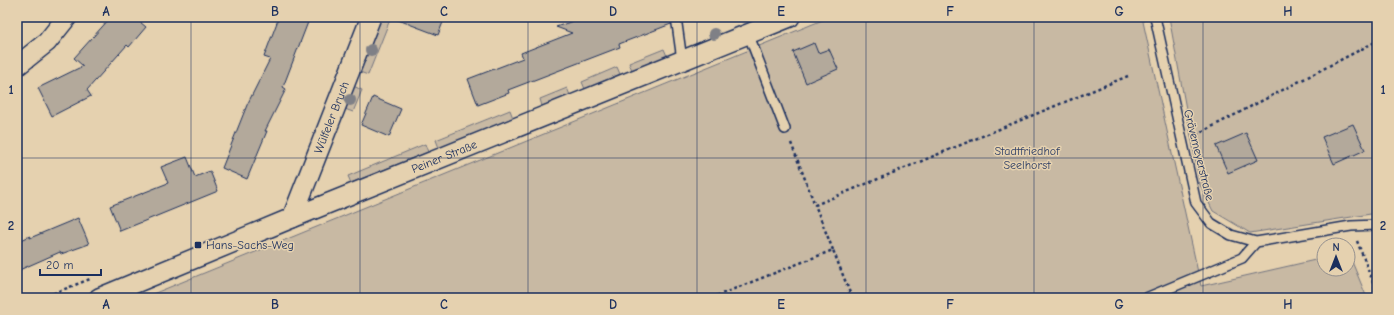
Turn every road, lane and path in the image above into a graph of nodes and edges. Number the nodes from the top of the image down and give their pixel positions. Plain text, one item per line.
1 (67, 17) edge
2 (371, 17) edge
3 (676, 17) edge
4 (1155, 17) edge
5 (781, 19) edge
6 (748, 34) junction
7 (1377, 41) edge
8 (682, 60) junction
9 (17, 66) edge
10 (1128, 76) dead end
11 (786, 129) joint
12 (1183, 141) junction
13 (815, 206) junction
14 (292, 218) junction
15 (1377, 225) edge
16 (1351, 226) junction
17 (1256, 242) junction
18 (833, 250) junction
19 (1377, 292) edge
20 (99, 298) edge
21 (711, 298) edge
22 (852, 298) edge
23 (1146, 298) edge

1 - 9 street
2 - 14 street, Wülfeler Bruch
3 - 8 lane
4 - 12 lane, Grävemeyerstraße
5 - 6 street, Peiner Straße
6 - 8 street, Peiner Straße
6 - 11 lane
7 - 12 path
8 - 14 street, Peiner Straße
10 - 13 path
11 - 13 path
12 - 17 lane, Grävemeyerstraße
13 - 18 path
14 - 20 street, Peiner Straße
15 - 16 lane, Grävemeyerstraße
16 - 17 lane, Grävemeyerstraße
16 - 19 path
17 - 23 lane
18 - 21 path
18 - 22 path

